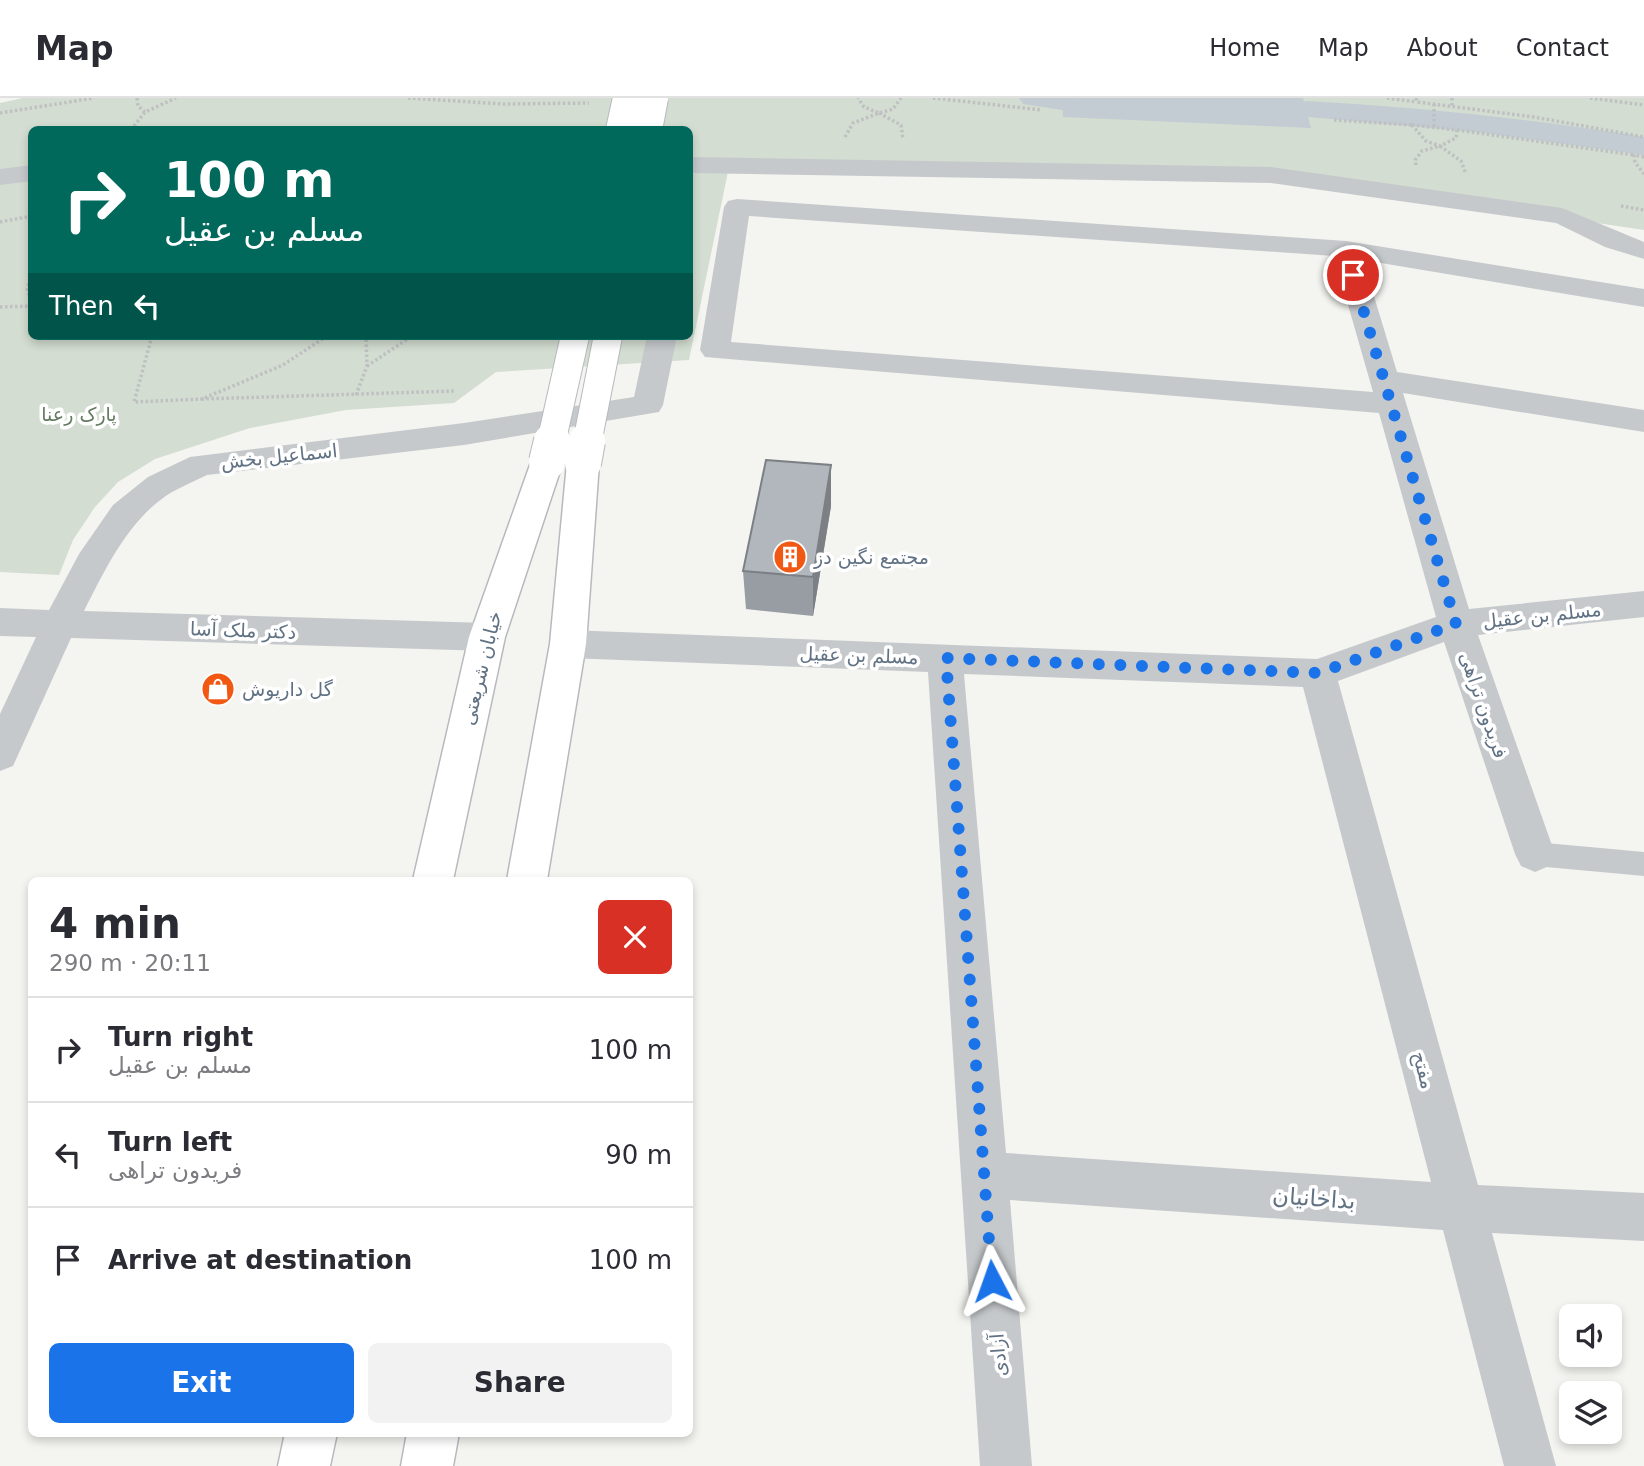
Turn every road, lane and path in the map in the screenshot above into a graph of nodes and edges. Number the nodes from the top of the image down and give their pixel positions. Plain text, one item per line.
1 (94, 98) edge
2 (137, 98) edge
3 (176, 98) edge
4 (408, 98) edge
5 (627, 98) edge
6 (654, 98) edge
7 (859, 98) edge
8 (901, 98) edge
9 (933, 98) edge
10 (1387, 98) edge
11 (1452, 98) edge
12 (1590, 98) edge
13 (1417, 100) edge
14 (577, 104) dead end
15 (1434, 104) junction
16 (1644, 105) edge
17 (1452, 106) junction
18 (1042, 110) dead end
19 (145, 112) junction
20 (0, 113) edge
21 (879, 113) junction
22 (1334, 120) dead end
23 (1412, 124) junction
24 (134, 126) edge
25 (621, 126) edge
26 (649, 126) edge
27 (1434, 127) junction
28 (1457, 130) junction
29 (1642, 130) dead end
30 (1643, 137) edge
31 (844, 138) dead end
32 (903, 139) dead end
33 (1440, 146) junction
34 (1634, 155) junction
35 (1644, 156) edge
36 (693, 165) edge
37 (1418, 172) dead end
38 (28, 174) edge
39 (1644, 174) edge
40 (0, 177) edge
41 (1466, 178) dead end
42 (28, 217) edge
43 (0, 222) edge
44 (1346, 249) junction
45 (1644, 251) edge
46 (28, 281) edge
47 (28, 298) edge
48 (1644, 298) edge
49 (28, 304) edge
50 (0, 307) edge
51 (151, 340) edge
52 (322, 340) edge
53 (366, 340) edge
54 (406, 340) edge
55 (574, 340) edge
56 (607, 340) edge
57 (661, 340) edge
58 (367, 366) junction
59 (454, 391) dead end
60 (1388, 392) junction
61 (356, 395) junction
62 (202, 399) junction
63 (1644, 421) edge
64 (1644, 604) edge
65 (0, 622) edge
66 (1456, 624) junction
67 (59, 625) junction
68 (487, 637) junction
69 (568, 643) junction
70 (946, 658) junction
71 (1318, 673) junction
72 (0, 755) edge
73 (1535, 854) joint
74 (1644, 864) edge
75 (434, 877) edge
76 (528, 877) edge
77 (984, 1175) junction
78 (1461, 1208) junction
79 (1644, 1217) edge
80 (310, 1437) edge
81 (432, 1437) edge
82 (304, 1466) edge
83 (427, 1466) edge
84 (1006, 1466) edge
85 (1530, 1466) edge

1 - 20 path
2 - 19 path
3 - 19 path
4 - 14 path
5 - 25 main road, bridge
6 - 26 main road, bridge
7 - 21 path
8 - 21 path
9 - 18 path
10 - 13 path
11 - 17 path
12 - 16 path
13 - 15 path
15 - 17 path
15 - 27 path
17 - 30 path
19 - 24 path
21 - 31 path
21 - 32 path
22 - 23 path
23 - 27 path
23 - 33 path
27 - 28 path
28 - 33 path
28 - 34 path
29 - 30 path
33 - 37 path
33 - 41 path
34 - 35 path
34 - 39 path
36 - 45 street
38 - 40 street
42 - 43 path
44 - 48 street
44 - 60 street, فریدون تراهی
44 - 60 street
46 - 47 path
49 - 50 path
51 - 62 path
52 - 62 path
53 - 58 path
54 - 58 path
55 - 68 main road, خیابان شریعتی, bridge
56 - 69 main road, bridge
57 - 67 street, اسماعیل بخش
58 - 61 path
59 - 61 path
60 - 63 street
60 - 66 street, فریدون تراهی
61 - 62 path
64 - 66 street, مسلم بن عقیل
65 - 67 street, دکتر ملک آسا
66 - 71 street, مسلم بن عقیل
66 - 73 street, فریدون تراهی
67 - 68 street, دکتر ملک آسا
67 - 72 street, اسماعیل بخش
68 - 75 main road, خیابان شریعتی
69 - 70 street, مسلم بن عقیل
69 - 76 main road
70 - 71 street, مسلم بن عقیل
70 - 77 street, آزادی
71 - 78 street, مفتح
73 - 74 lane, فریدون تراهی
77 - 78 street, بداخانیان
77 - 84 street, آزادی
78 - 79 street, بداخانیان
78 - 85 street, مفتح
80 - 82 main road
81 - 83 main road

